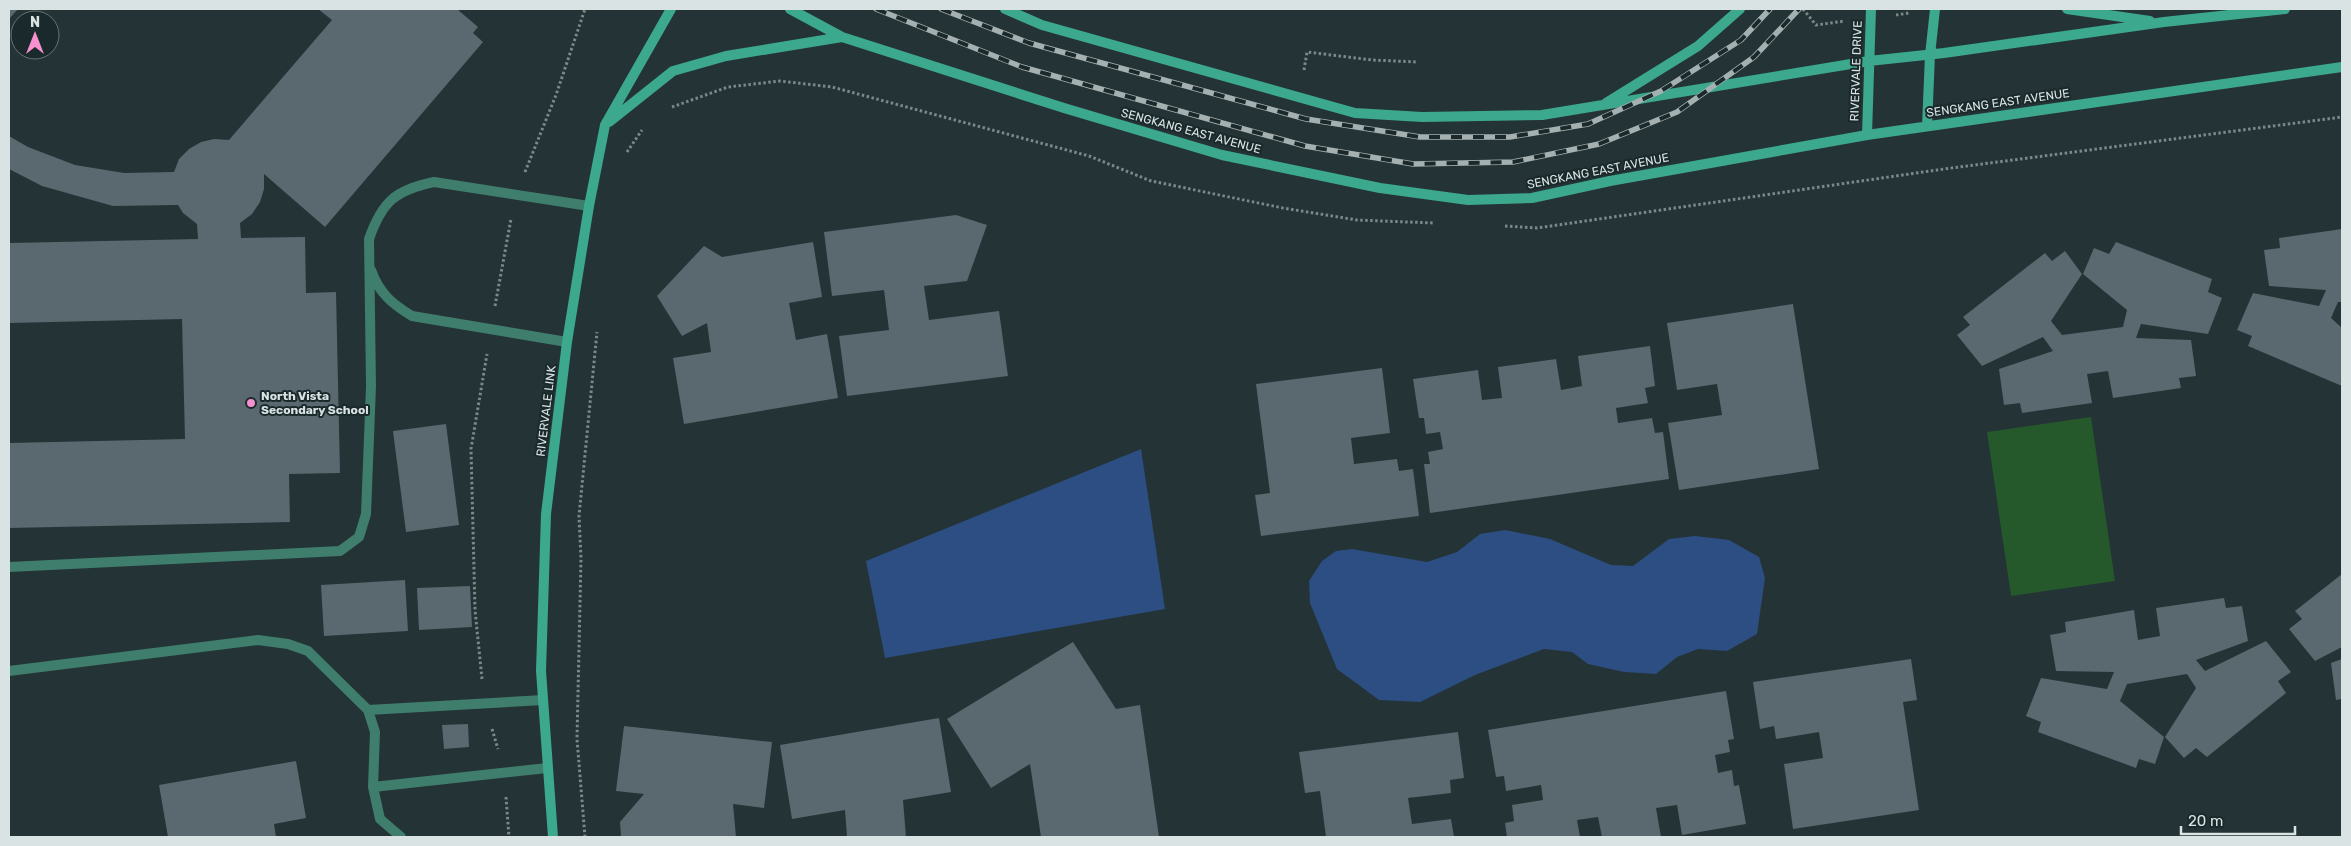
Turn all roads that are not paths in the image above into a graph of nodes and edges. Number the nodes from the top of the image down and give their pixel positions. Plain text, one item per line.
1 (671, 9) edge
2 (790, 9) edge
3 (1005, 9) edge
4 (1740, 9) edge
5 (1871, 9) edge
6 (1935, 9) edge
7 (2067, 9) edge
8 (2285, 9) edge
9 (2164, 22) junction
10 (842, 37) junction
11 (1930, 55) junction
12 (1869, 61) junction
13 (2342, 67) edge
14 (1601, 106) junction
15 (605, 125) junction
16 (1927, 126) junction
17 (1867, 135) junction
18 (589, 206) junction
19 (368, 262) junction
20 (567, 342) junction
21 (9, 567) edge
22 (9, 671) edge
23 (543, 700) junction
24 (368, 710) junction
25 (547, 768) junction
26 (373, 787) junction
27 (401, 837) edge
28 (553, 837) edge

1 - 15 main road, RIVERVALE LINK
2 - 10 main road, SENGKANG EAST AVENUE
3 - 14 main road
4 - 14 main road
5 - 12 main road, RIVERVALE DRIVE
6 - 11 main road
7 - 9 main road
8 - 9 main road
9 - 11 main road
10 - 15 main road
10 - 17 main road, SENGKANG EAST AVENUE
11 - 12 main road
11 - 16 main road
12 - 14 main road
12 - 17 main road, RIVERVALE DRIVE
13 - 16 main road, SENGKANG EAST AVENUE
15 - 18 main road, RIVERVALE LINK
16 - 17 main road, SENGKANG EAST AVENUE
18 - 19 lane
18 - 20 main road, RIVERVALE LINK
19 - 20 lane
19 - 21 lane
20 - 23 main road, RIVERVALE LINK
22 - 24 lane
23 - 24 lane
23 - 25 main road, RIVERVALE LINK
24 - 26 lane
25 - 26 lane
25 - 28 main road, RIVERVALE LINK
26 - 27 lane

